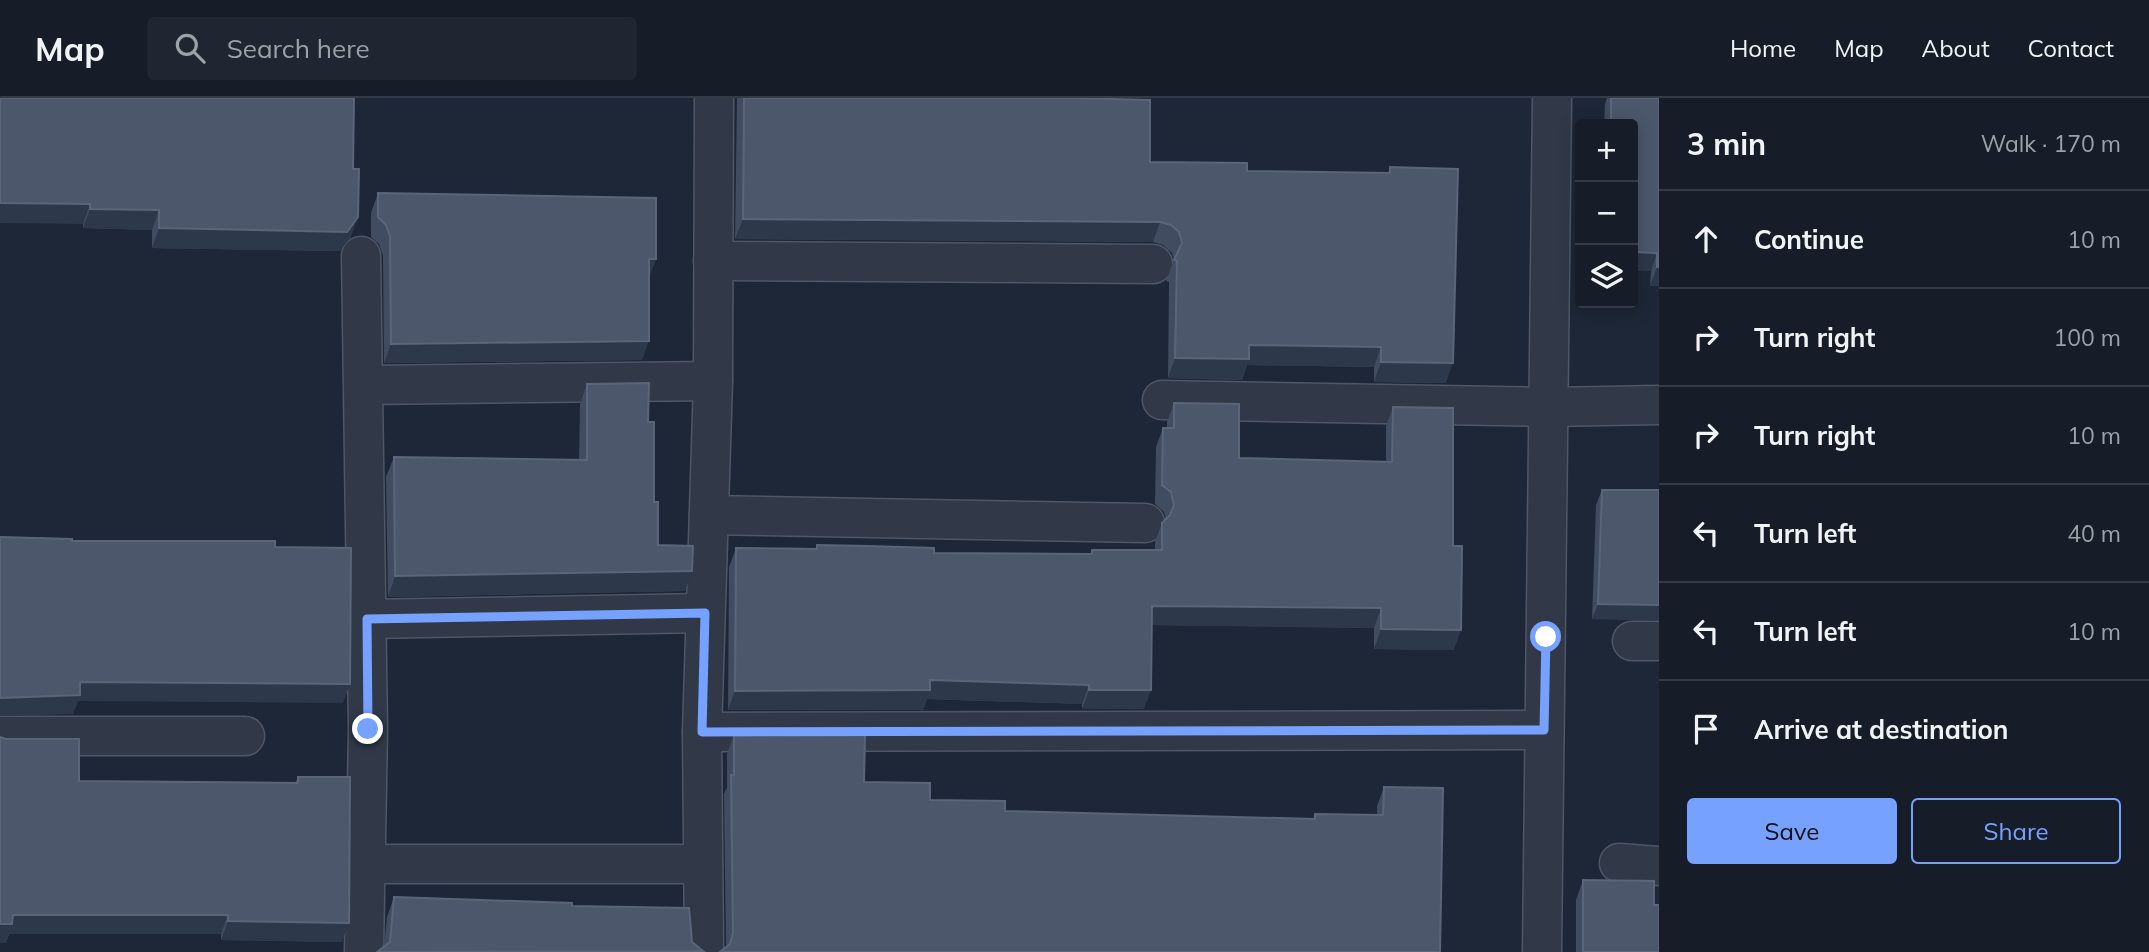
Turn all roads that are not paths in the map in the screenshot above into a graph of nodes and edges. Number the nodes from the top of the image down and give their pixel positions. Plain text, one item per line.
1 (714, 98) edge
2 (1552, 98) edge
3 (361, 256) dead end
4 (713, 261) junction
5 (1153, 264) dead end
6 (713, 381) junction
7 (365, 385) junction
8 (1162, 400) dead end
9 (1659, 405) edge
10 (1549, 407) junction
11 (709, 515) junction
12 (1146, 523) dead end
13 (705, 613) junction
14 (367, 619) junction
15 (1544, 730) junction
16 (702, 732) junction
17 (0, 736) edge
18 (245, 736) dead end
19 (1619, 863) dead end
20 (364, 864) junction
21 (703, 864) junction
22 (1659, 866) edge
23 (364, 952) edge
24 (704, 952) edge
25 (1542, 952) edge

1 - 4 street
2 - 10 street
3 - 7 street
4 - 5 street
4 - 6 street
6 - 7 street
6 - 11 street
7 - 14 street
8 - 10 street
9 - 10 street
10 - 15 street
11 - 12 street
11 - 13 street
13 - 14 street
13 - 16 street
14 - 20 street
15 - 16 street
15 - 25 street
16 - 21 street
17 - 18 street
19 - 22 street
20 - 21 street
20 - 23 street
21 - 24 street

